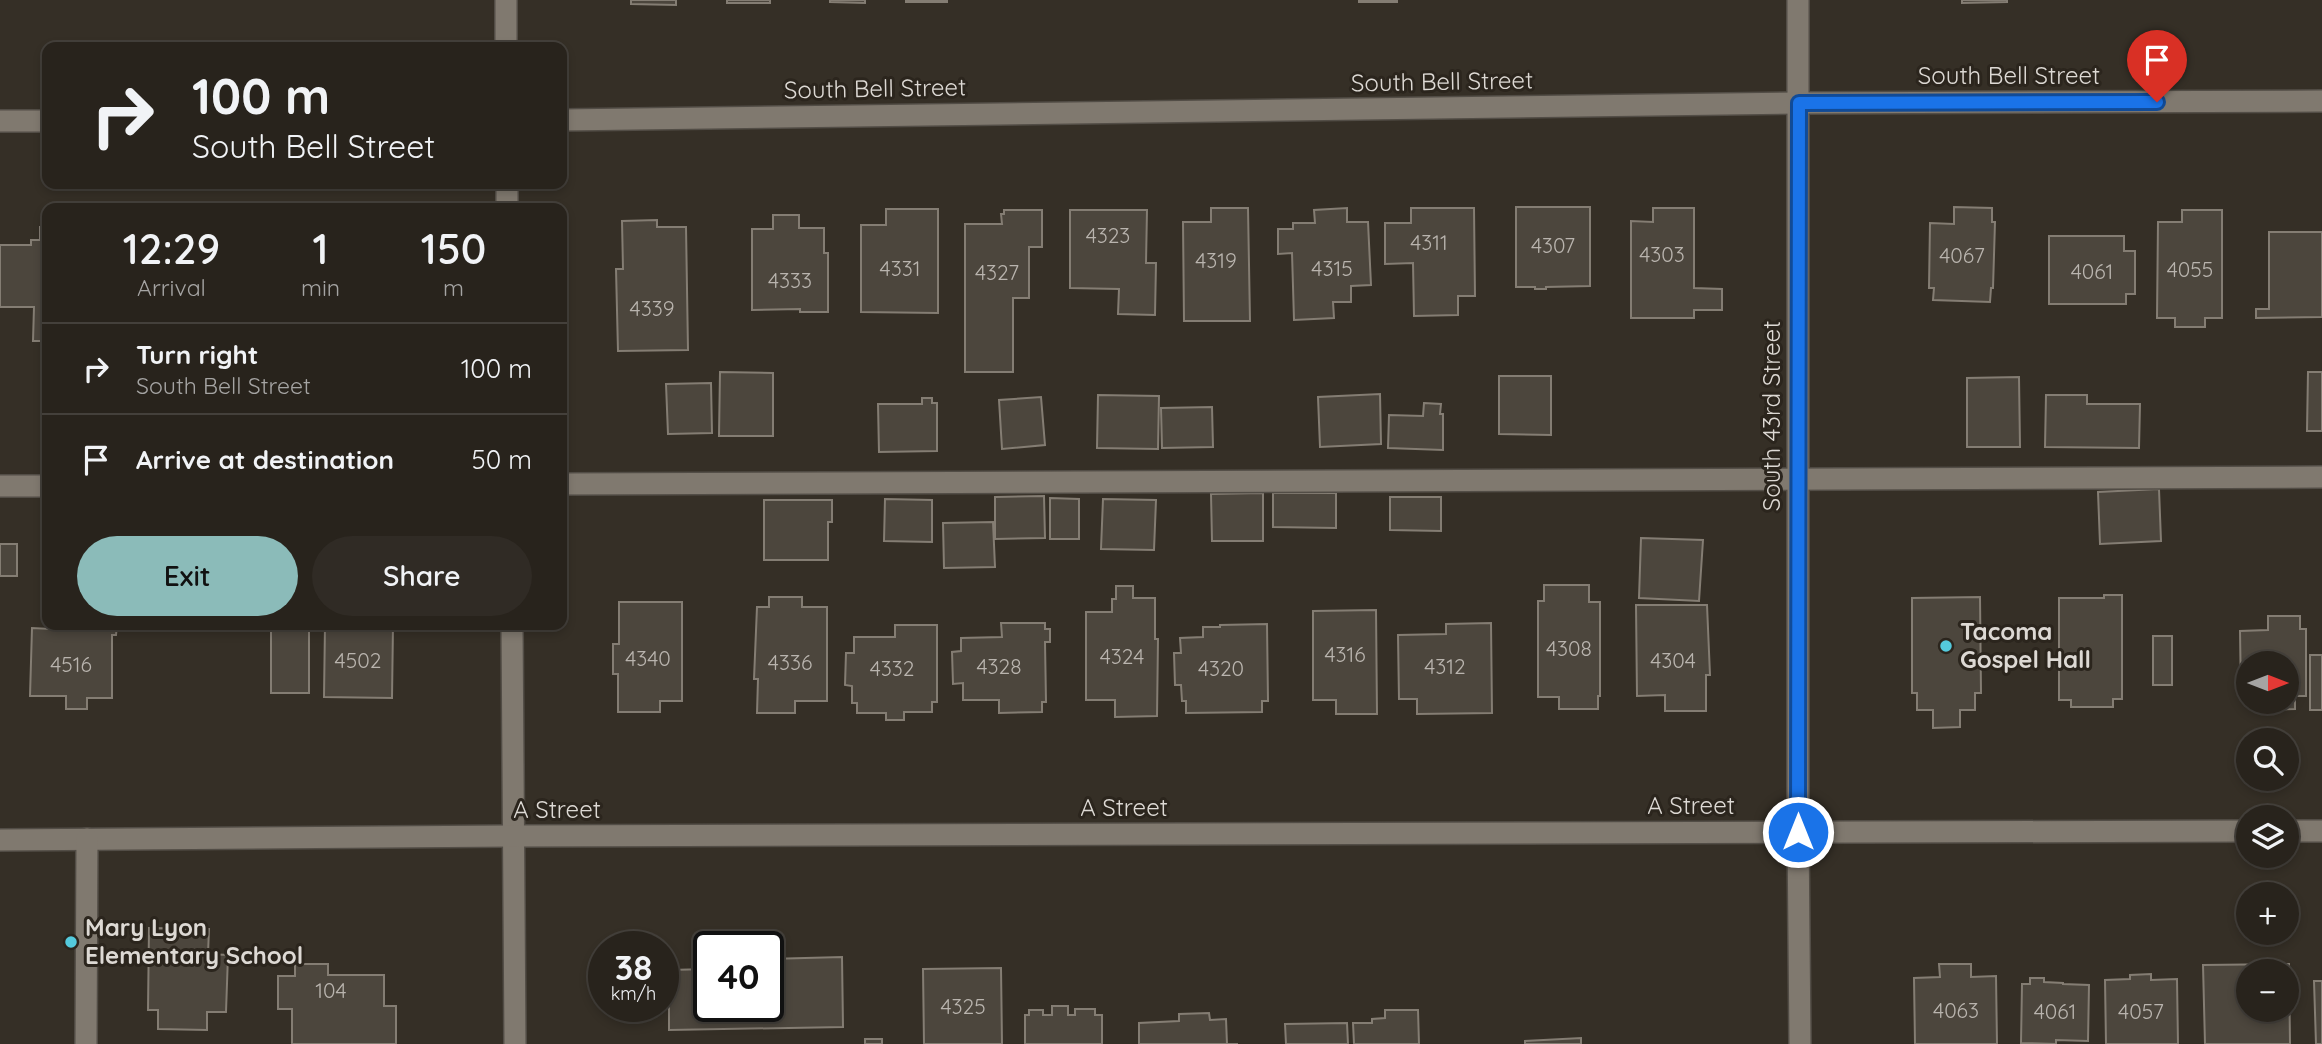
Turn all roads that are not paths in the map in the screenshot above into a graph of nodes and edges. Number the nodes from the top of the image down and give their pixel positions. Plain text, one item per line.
1 (506, 0) edge
2 (1798, 0) edge
3 (506, 42) edge
4 (2322, 101) edge
5 (1799, 103) junction
6 (567, 120) edge
7 (0, 121) edge
8 (42, 121) edge
9 (2322, 477) edge
10 (1798, 480) junction
11 (567, 484) edge
12 (0, 486) edge
13 (42, 486) edge
14 (512, 630) edge
15 (2236, 831) edge
16 (2299, 831) edge
17 (2322, 831) edge
18 (1798, 832) junction
19 (514, 836) junction
20 (86, 839) junction
21 (0, 840) edge
22 (86, 1044) edge
23 (515, 1044) edge
24 (1800, 1044) edge

1 - 3 street
2 - 5 street, South 43rd Street
4 - 5 street, South Bell Street
5 - 6 street, South Bell Street
5 - 10 street, South 43rd Street
7 - 8 street
9 - 10 street
10 - 11 street
10 - 18 street, South 43rd Street
12 - 13 street
14 - 19 street
15 - 18 street, A Street
16 - 17 street
18 - 19 street, A Street
18 - 24 street, South 43rd Street
19 - 20 street, A Street
19 - 23 street
20 - 21 street, A Street
20 - 22 street

